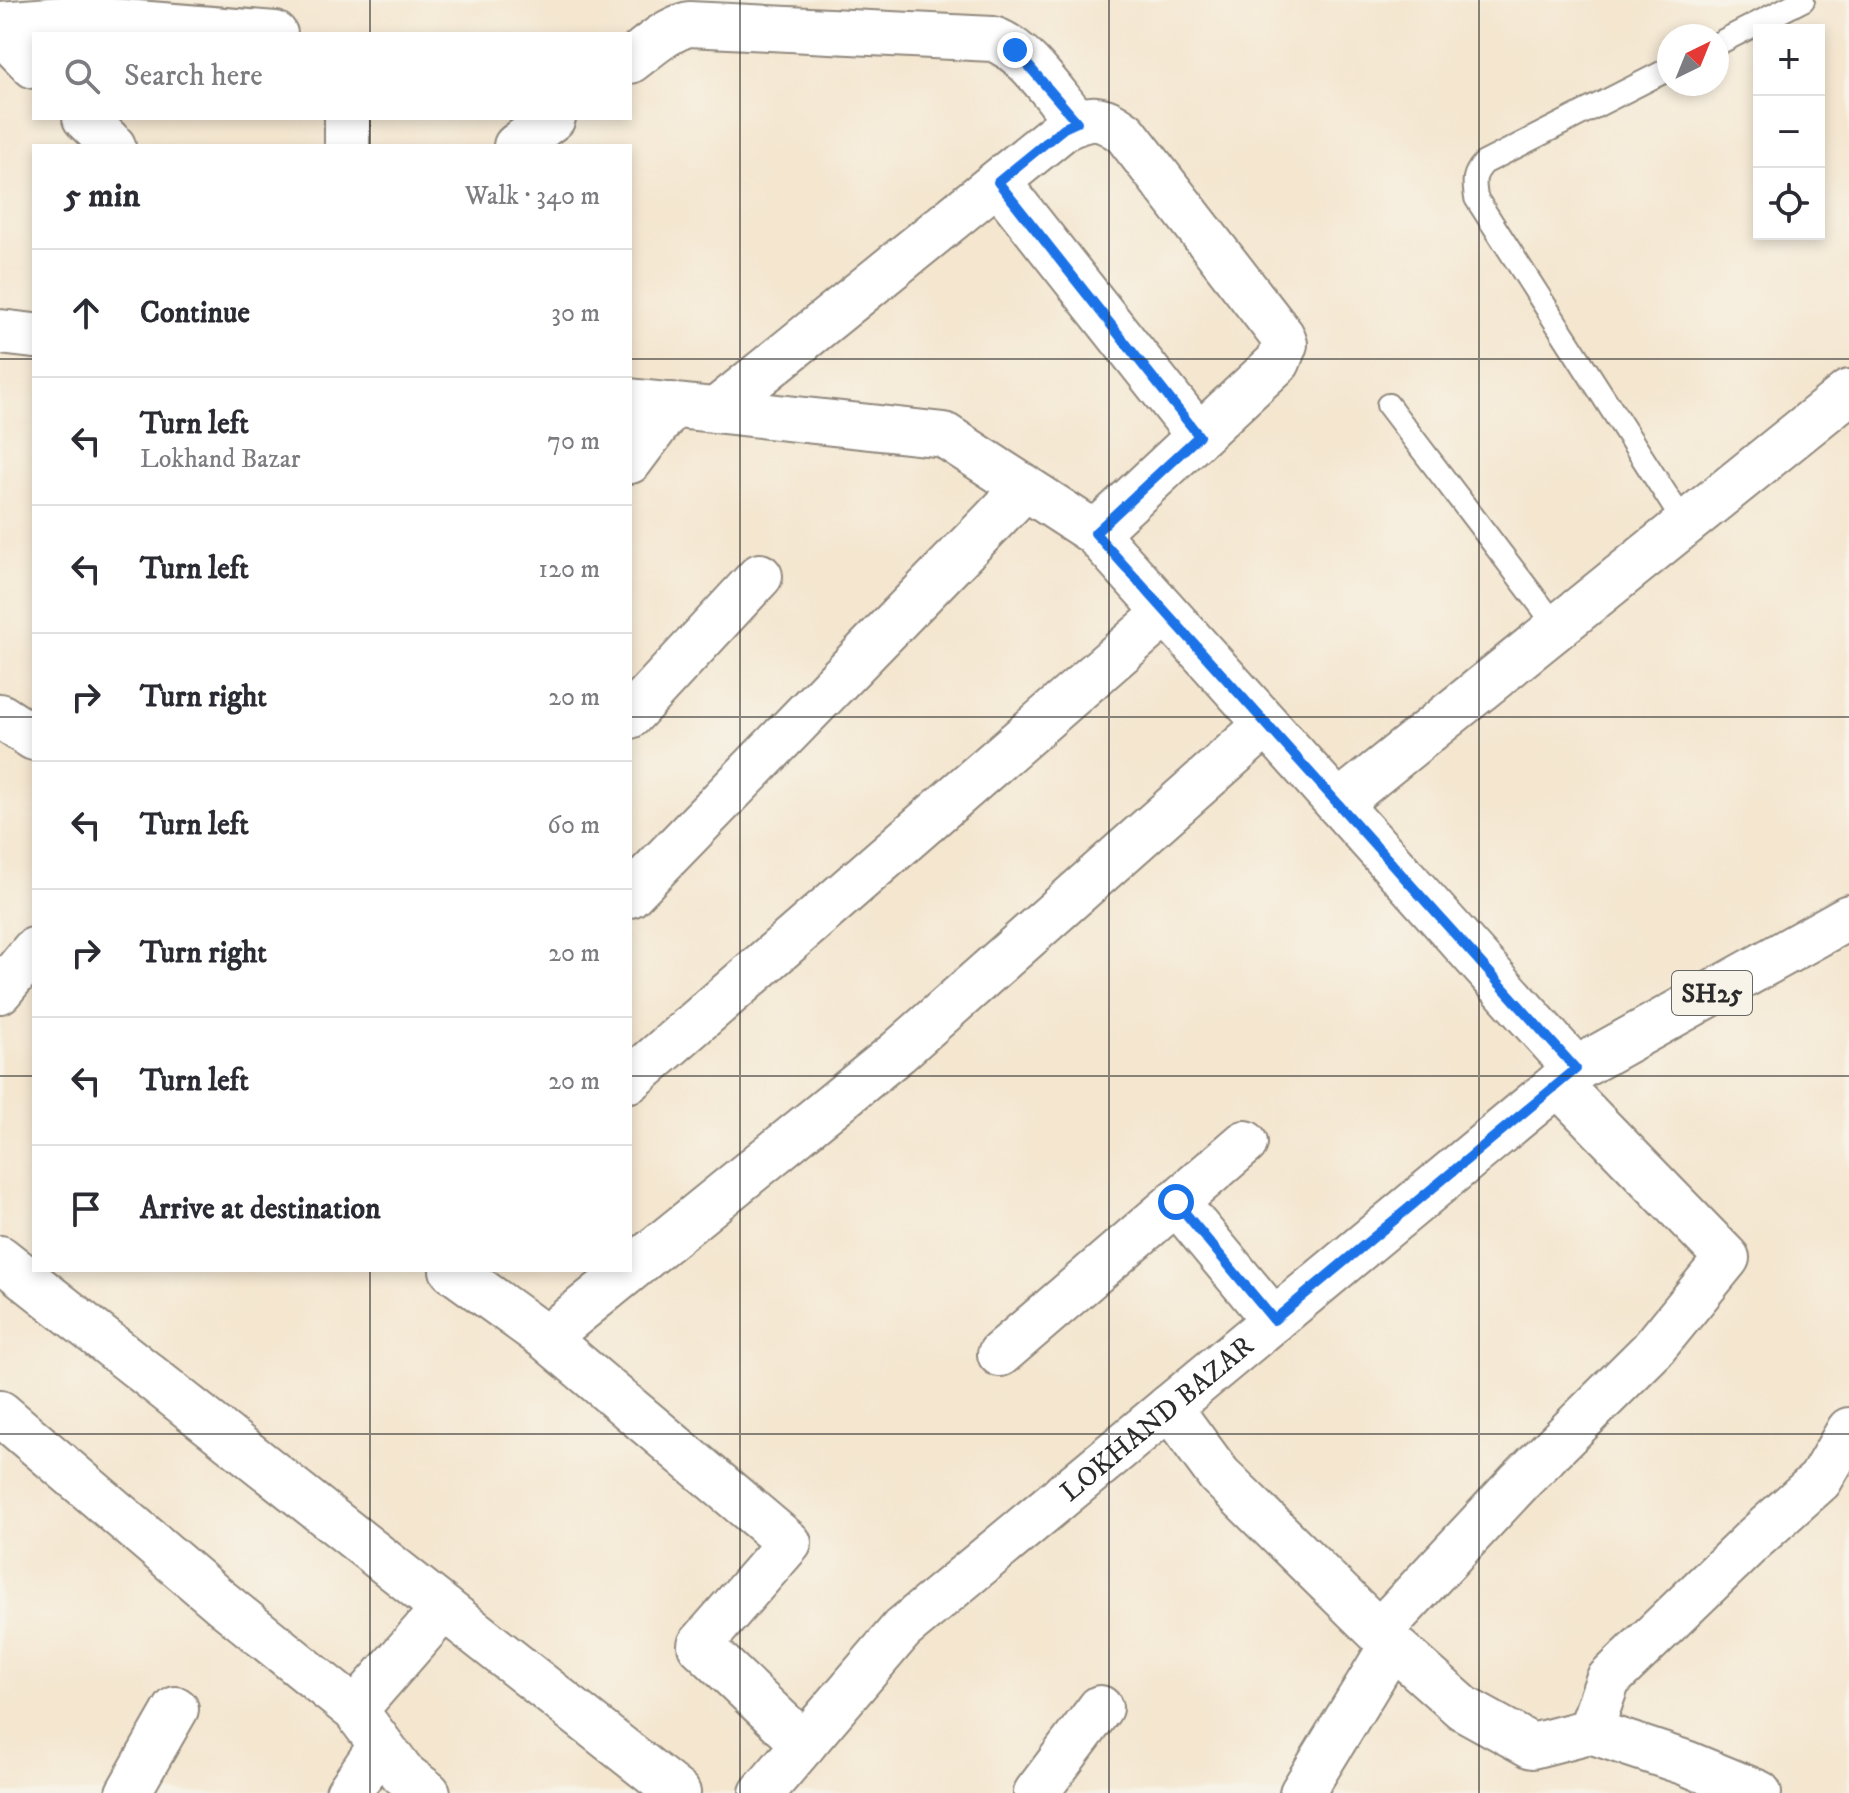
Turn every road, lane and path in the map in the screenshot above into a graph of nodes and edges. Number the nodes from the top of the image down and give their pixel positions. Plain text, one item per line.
1 (1803, 0) edge
2 (0, 24) edge
3 (0, 31) edge
4 (250, 32) edge
5 (1729, 38) edge
6 (632, 59) edge
7 (32, 64) edge
8 (1657, 75) edge
9 (87, 120) edge
10 (347, 120) edge
11 (550, 120) edge
12 (1077, 122) junction
13 (111, 144) edge
14 (347, 144) edge
15 (519, 144) edge
16 (998, 182) junction
17 (0, 332) edge
18 (32, 336) edge
19 (1849, 392) edge
20 (632, 401) edge
21 (672, 405) junction
22 (1388, 405) dead end
23 (716, 410) junction
24 (1199, 436) junction
25 (632, 458) edge
26 (1025, 488) junction
27 (1685, 524) junction
28 (1095, 533) junction
29 (760, 576) dead end
30 (1166, 613) junction
31 (1557, 627) junction
32 (632, 714) edge
33 (0, 716) edge
34 (1266, 725) junction
35 (32, 737) edge
36 (1338, 804) junction
37 (632, 893) edge
38 (1849, 917) edge
39 (32, 952) edge
40 (0, 991) edge
41 (1567, 1077) junction
42 (632, 1078) edge
43 (1245, 1143) dead end
44 (1176, 1202) junction
45 (0, 1258) edge
46 (632, 1268) edge
47 (455, 1272) edge
48 (627, 1272) edge
49 (1274, 1320) junction
50 (546, 1338) junction
51 (1000, 1354) dead end
52 (1169, 1407) junction
53 (0, 1413) edge
54 (1849, 1430) edge
55 (444, 1608) junction
56 (1386, 1638) junction
57 (1100, 1708) dead end
58 (176, 1709) dead end
59 (355, 1710) junction
60 (1590, 1731) junction
61 (804, 1744) junction
62 (381, 1745) junction
63 (1678, 1778) edge
64 (128, 1793) edge
65 (348, 1793) edge
66 (428, 1793) edge
67 (678, 1793) edge
68 (762, 1793) edge
69 (1036, 1793) edge
70 (1302, 1793) edge
71 (1759, 1793) edge

1 - 5 lane
2 - 4 street
3 - 7 street
6 - 12 street
8 - 27 lane
9 - 13 street
10 - 14 street
11 - 15 street
12 - 16 street
12 - 24 street
16 - 23 street
16 - 24 street
17 - 18 street
19 - 27 street
20 - 21 street
21 - 23 street
21 - 25 street
22 - 31 lane
23 - 26 street
24 - 28 street
26 - 28 street
26 - 37 street
27 - 31 street
28 - 30 street
29 - 32 street
30 - 34 street
30 - 42 street
31 - 36 street
33 - 35 street
34 - 36 street
34 - 46 street
36 - 41 street
38 - 41 street, SH25
39 - 40 street
41 - 49 street, LOKHAND BAZAR
41 - 56 street
43 - 44 street
44 - 49 street
44 - 51 street
45 - 55 street
47 - 50 street
48 - 50 street
49 - 52 street, LOKHAND BAZAR
50 - 61 street
52 - 56 street
52 - 61 street, LOKHAND BAZAR
53 - 59 street
54 - 60 street
55 - 59 street
55 - 67 street
56 - 60 street
56 - 70 street
57 - 69 street
58 - 64 street
59 - 62 street
60 - 63 street
61 - 68 street, LOKHAND BAZAR
62 - 65 street
62 - 66 street
63 - 71 street

